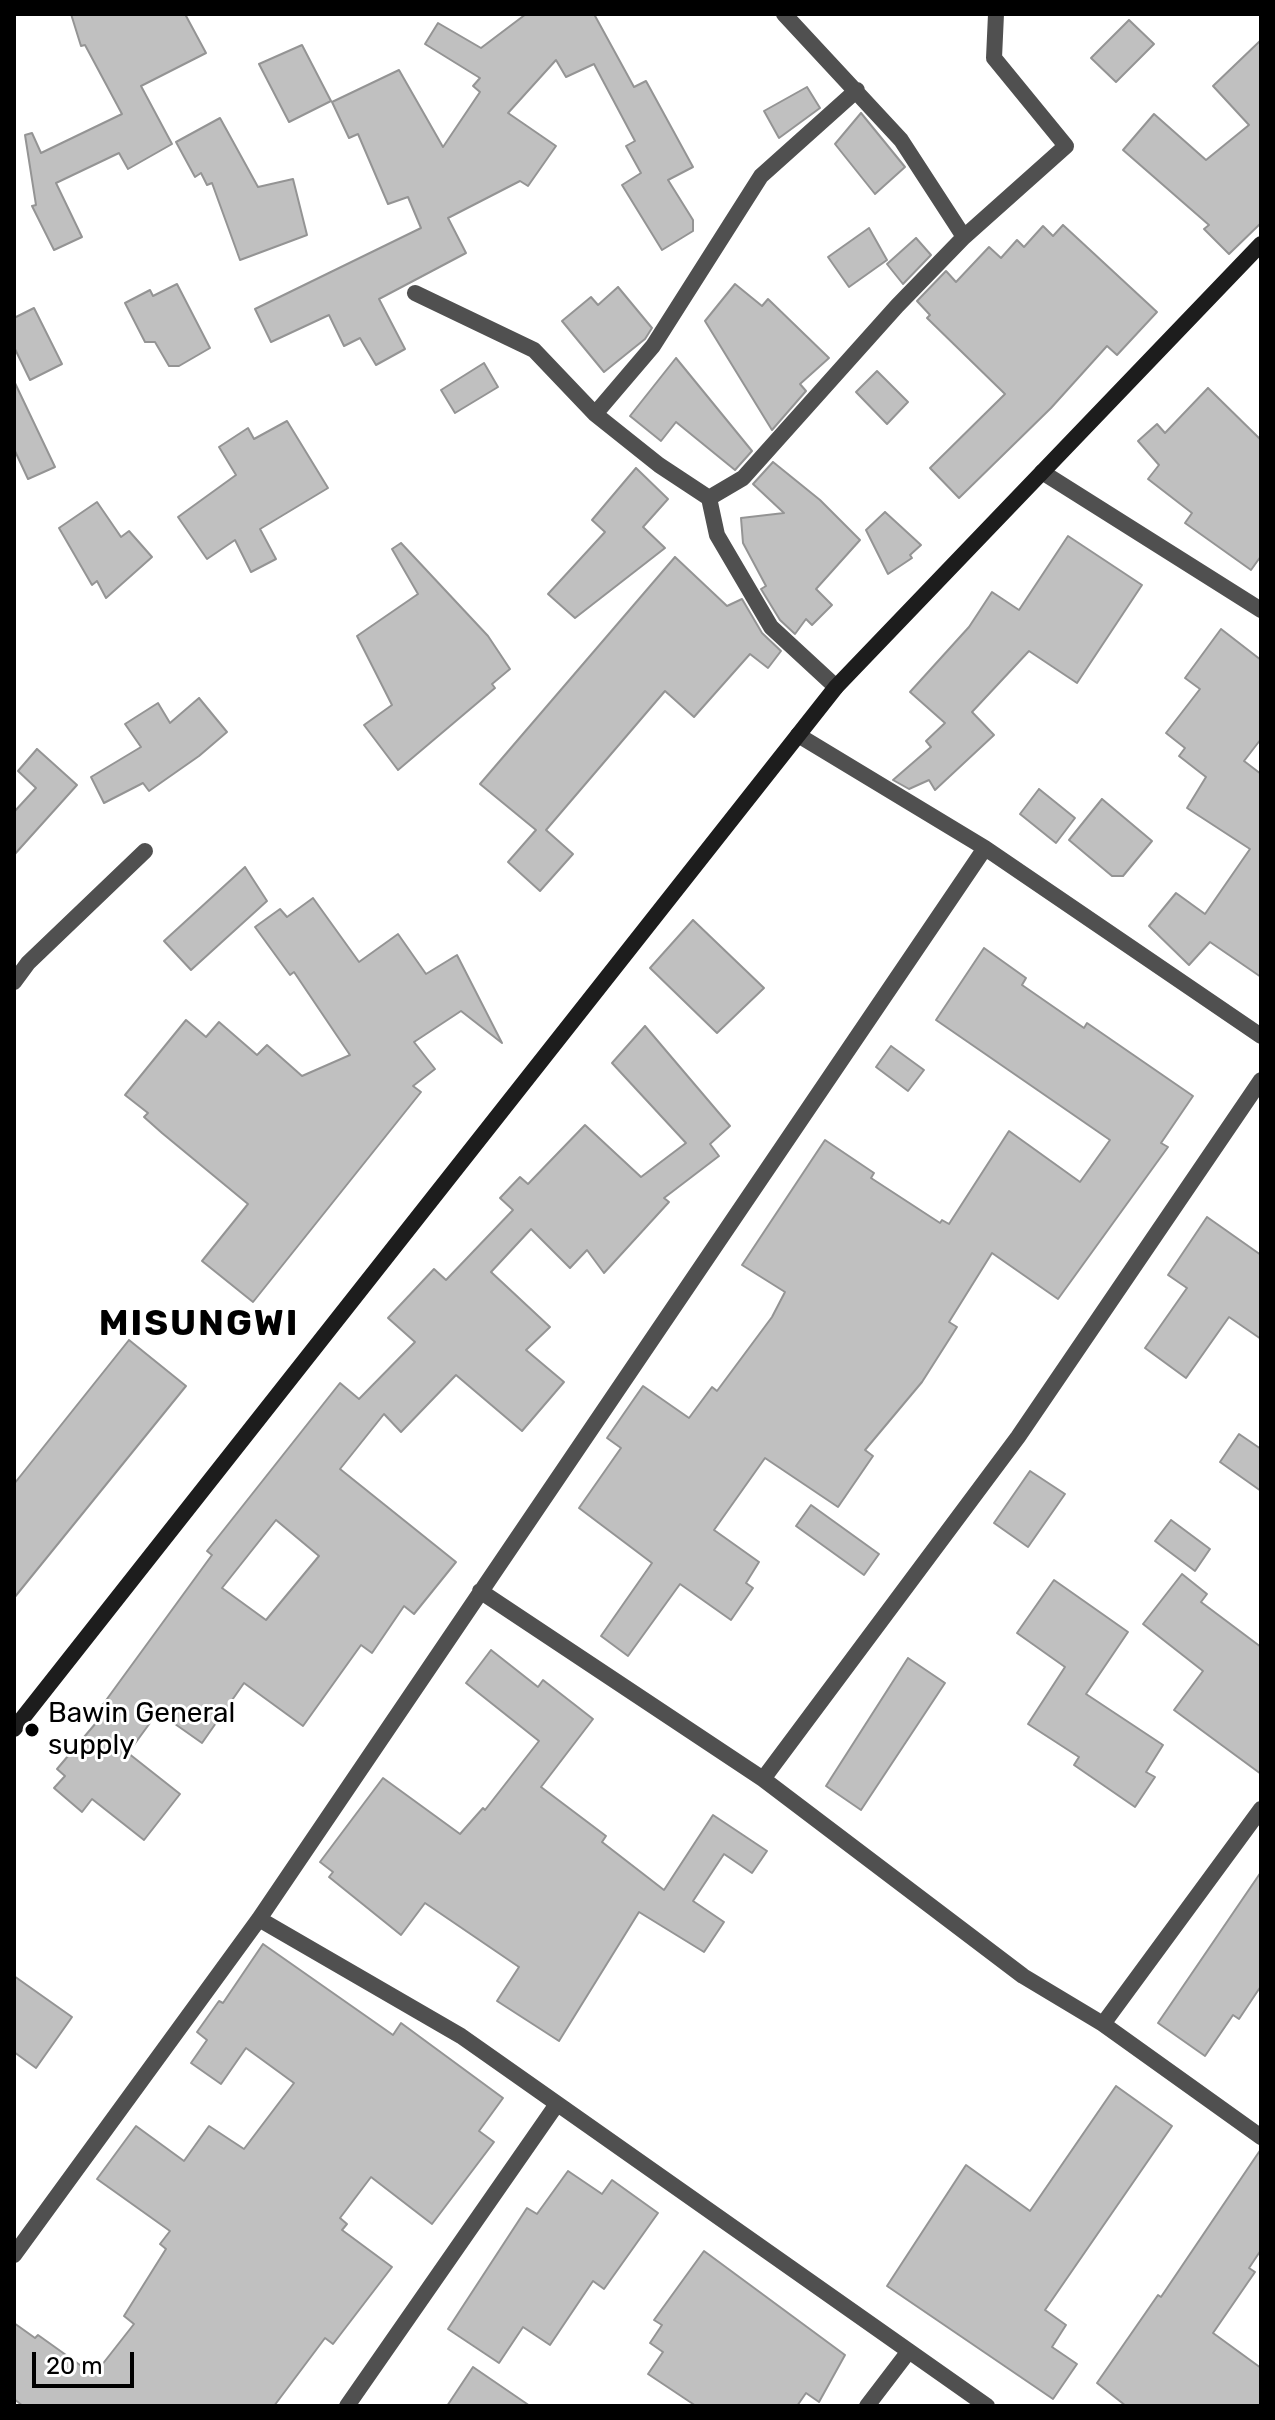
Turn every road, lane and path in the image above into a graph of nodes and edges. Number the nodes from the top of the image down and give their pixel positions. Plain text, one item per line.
1 (784, 14) edge
2 (996, 14) edge
3 (857, 90) junction
4 (964, 237) junction
5 (1261, 244) edge
6 (415, 293) dead end
7 (595, 414) junction
8 (1042, 472) junction
9 (709, 498) junction
10 (1261, 610) edge
11 (836, 687) junction
12 (798, 735) junction
13 (985, 848) junction
14 (145, 851) dead end
15 (14, 982) edge
16 (1261, 1036) edge
17 (1261, 1080) edge
18 (480, 1591) junction
19 (14, 1729) edge
20 (763, 1779) junction
21 (1261, 1809) edge
22 (259, 1919) junction
23 (1103, 2024) junction
24 (557, 2104) junction
25 (1261, 2137) edge
26 (14, 2255) edge
27 (909, 2351) junction
28 (347, 2406) edge
29 (867, 2406) edge
30 (987, 2406) edge

1 - 3 street
2 - 4 street
3 - 4 street
3 - 7 street
4 - 9 street
5 - 8 street
6 - 7 street
7 - 9 street
8 - 10 street
8 - 11 street
9 - 11 street
11 - 12 street
12 - 13 street
12 - 19 street
13 - 16 street
13 - 18 street
14 - 15 street
17 - 20 street
18 - 20 street
18 - 22 street
20 - 23 street
21 - 23 street
22 - 24 street
22 - 26 street
23 - 25 street
24 - 27 street
24 - 28 street
27 - 29 street
27 - 30 street

